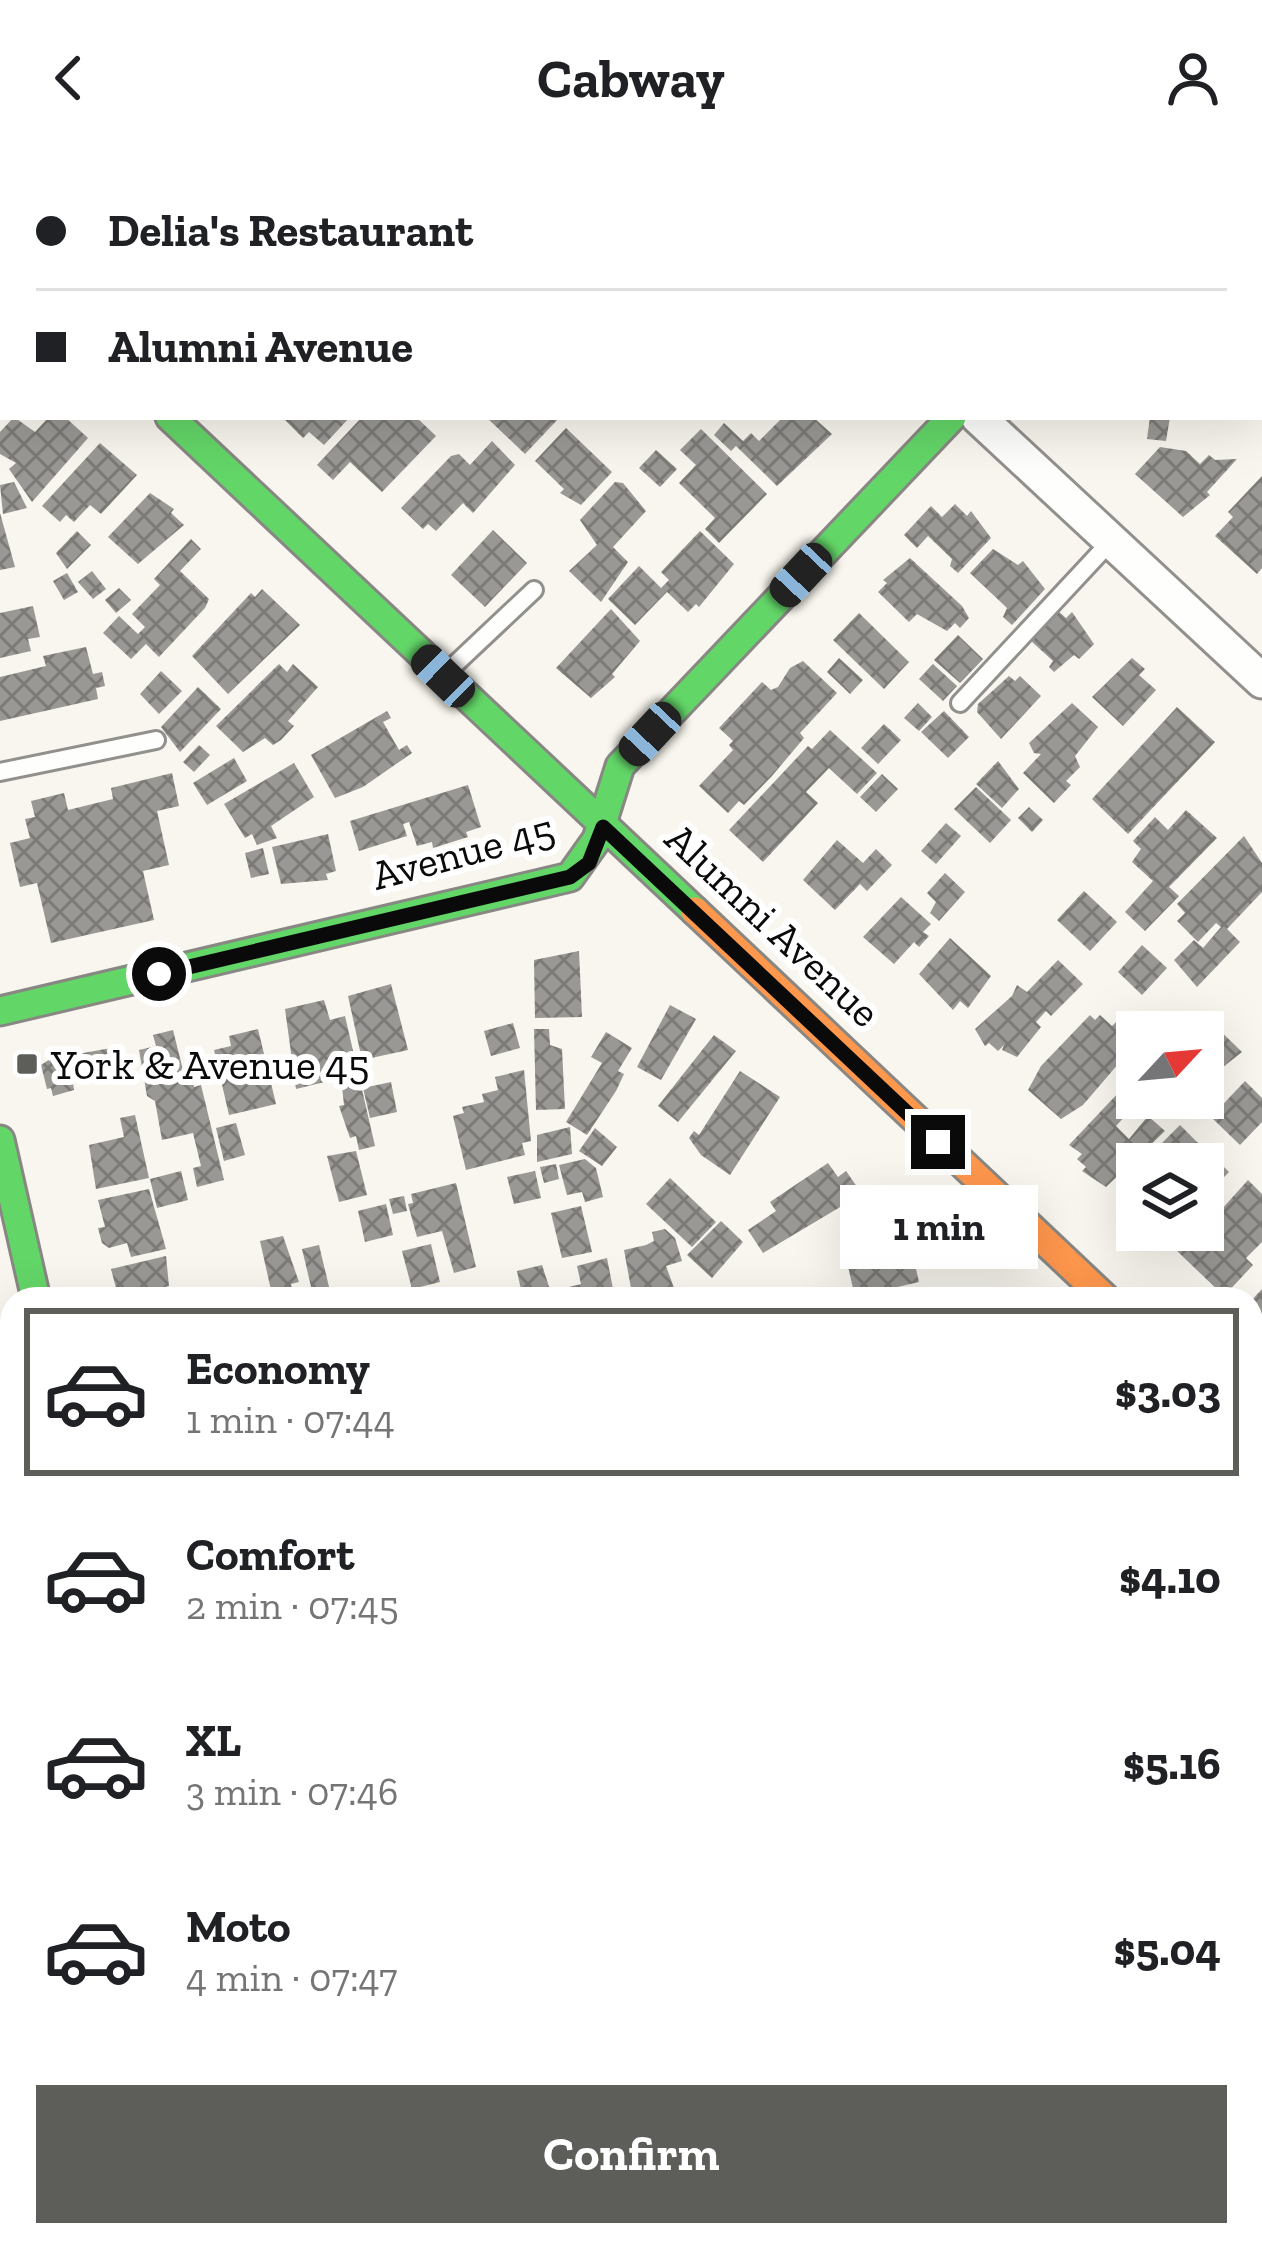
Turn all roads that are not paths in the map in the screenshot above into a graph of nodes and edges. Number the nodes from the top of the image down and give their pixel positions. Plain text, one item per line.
1 (173, 420) edge
2 (949, 420) edge
3 (981, 420) edge
4 (1111, 541) junction
5 (534, 590) dead end
6 (443, 676) junction
7 (1262, 681) edge
8 (960, 703) dead end
9 (156, 740) dead end
10 (0, 772) edge
11 (603, 827) junction
12 (0, 1011) edge
13 (0, 1140) edge
14 (33, 1287) edge
15 (1093, 1287) edge

1 - 6 street, Alumni Avenue
2 - 11 street, Avenue 45
3 - 4 street
4 - 7 street
4 - 8 lane
5 - 6 lane
6 - 11 street, Alumni Avenue
9 - 10 lane
11 - 12 street, Avenue 45
11 - 15 street, Alumni Avenue
13 - 14 street

